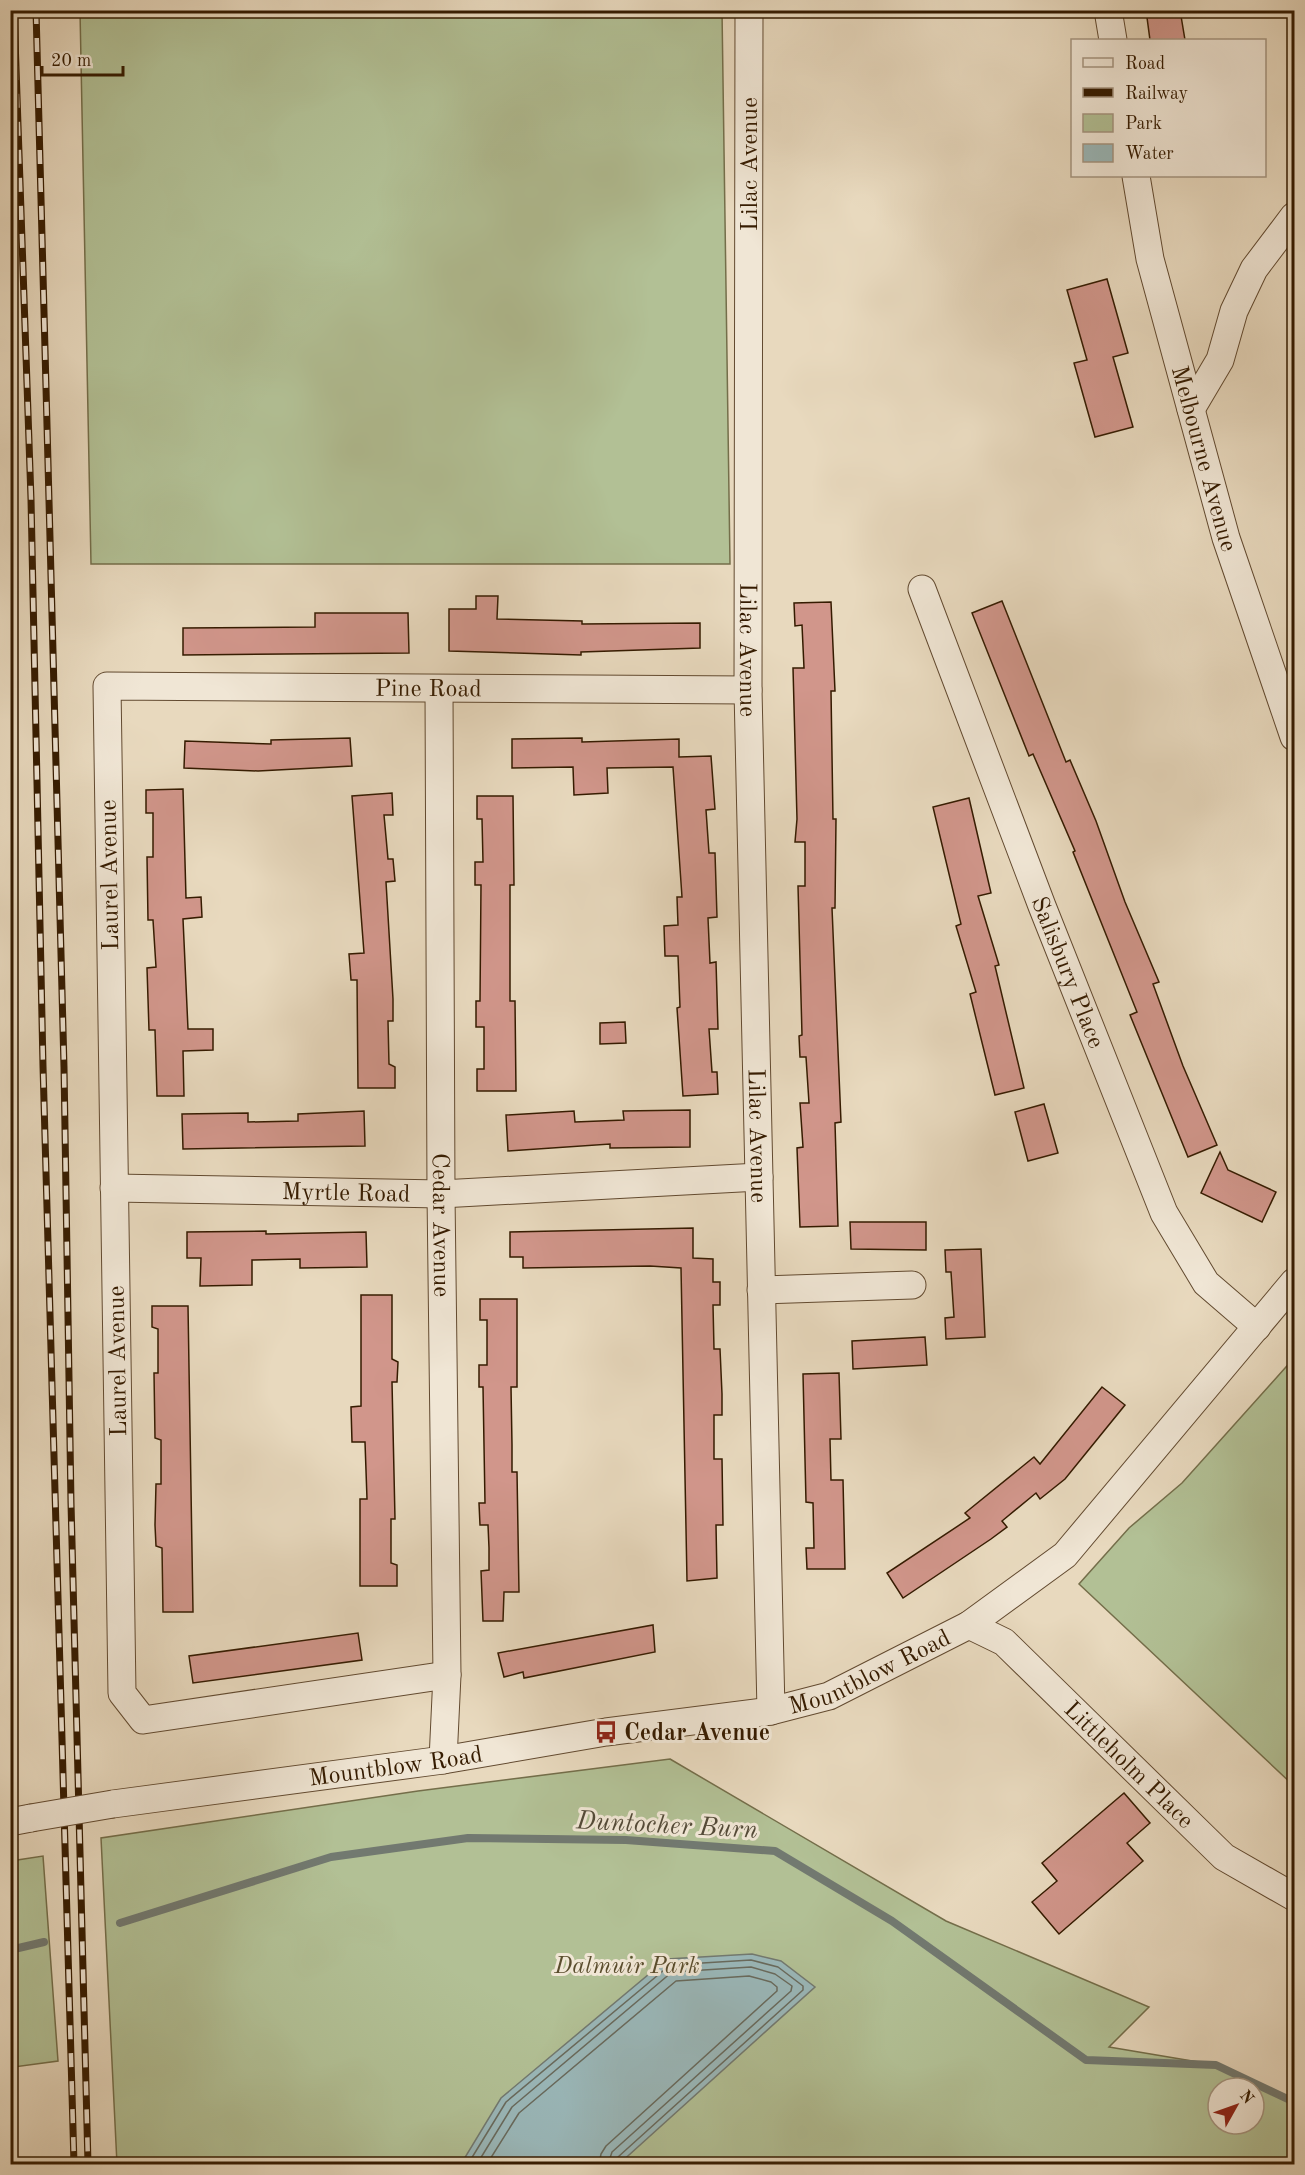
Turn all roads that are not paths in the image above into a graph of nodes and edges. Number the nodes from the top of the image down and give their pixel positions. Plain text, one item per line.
1 (749, 10) edge
2 (1108, 10) edge
3 (1113, 39) edge
4 (1136, 177) edge
5 (1294, 216) edge
6 (1191, 409) junction
7 (922, 589) dead end
8 (107, 686) joint
9 (439, 689) junction
10 (748, 690) junction
11 (1294, 737) edge
12 (759, 1177) junction
13 (114, 1188) junction
14 (441, 1194) junction
15 (1294, 1282) edge
16 (912, 1285) dead end
17 (761, 1290) junction
18 (1257, 1327) junction
19 (969, 1625) junction
20 (447, 1675) junction
21 (771, 1711) junction
22 (443, 1760) junction
23 (21, 1820) edge
24 (1294, 1897) edge

1 - 10 street, Lilac Avenue
2 - 3 street
4 - 6 street, Melbourne Avenue
5 - 6 street
6 - 11 street, Melbourne Avenue
7 - 18 street, Salisbury Place
8 - 9 street, Pine Road
8 - 13 street, Laurel Avenue
9 - 10 street, Pine Road
9 - 14 street, Cedar Avenue
10 - 12 street, Lilac Avenue
12 - 14 street, Myrtle Road
12 - 17 street, Lilac Avenue
13 - 14 street, Myrtle Road
13 - 20 street, Laurel Avenue
14 - 20 street, Cedar Avenue
15 - 18 street, Mountblow Road
16 - 17 street
17 - 21 street, Lilac Avenue
18 - 19 street, Mountblow Road
19 - 21 street, Mountblow Road
19 - 24 street, Littleholm Place
20 - 22 street, Cedar Avenue
21 - 22 street, Mountblow Road
22 - 23 street, Mountblow Road, bridge

